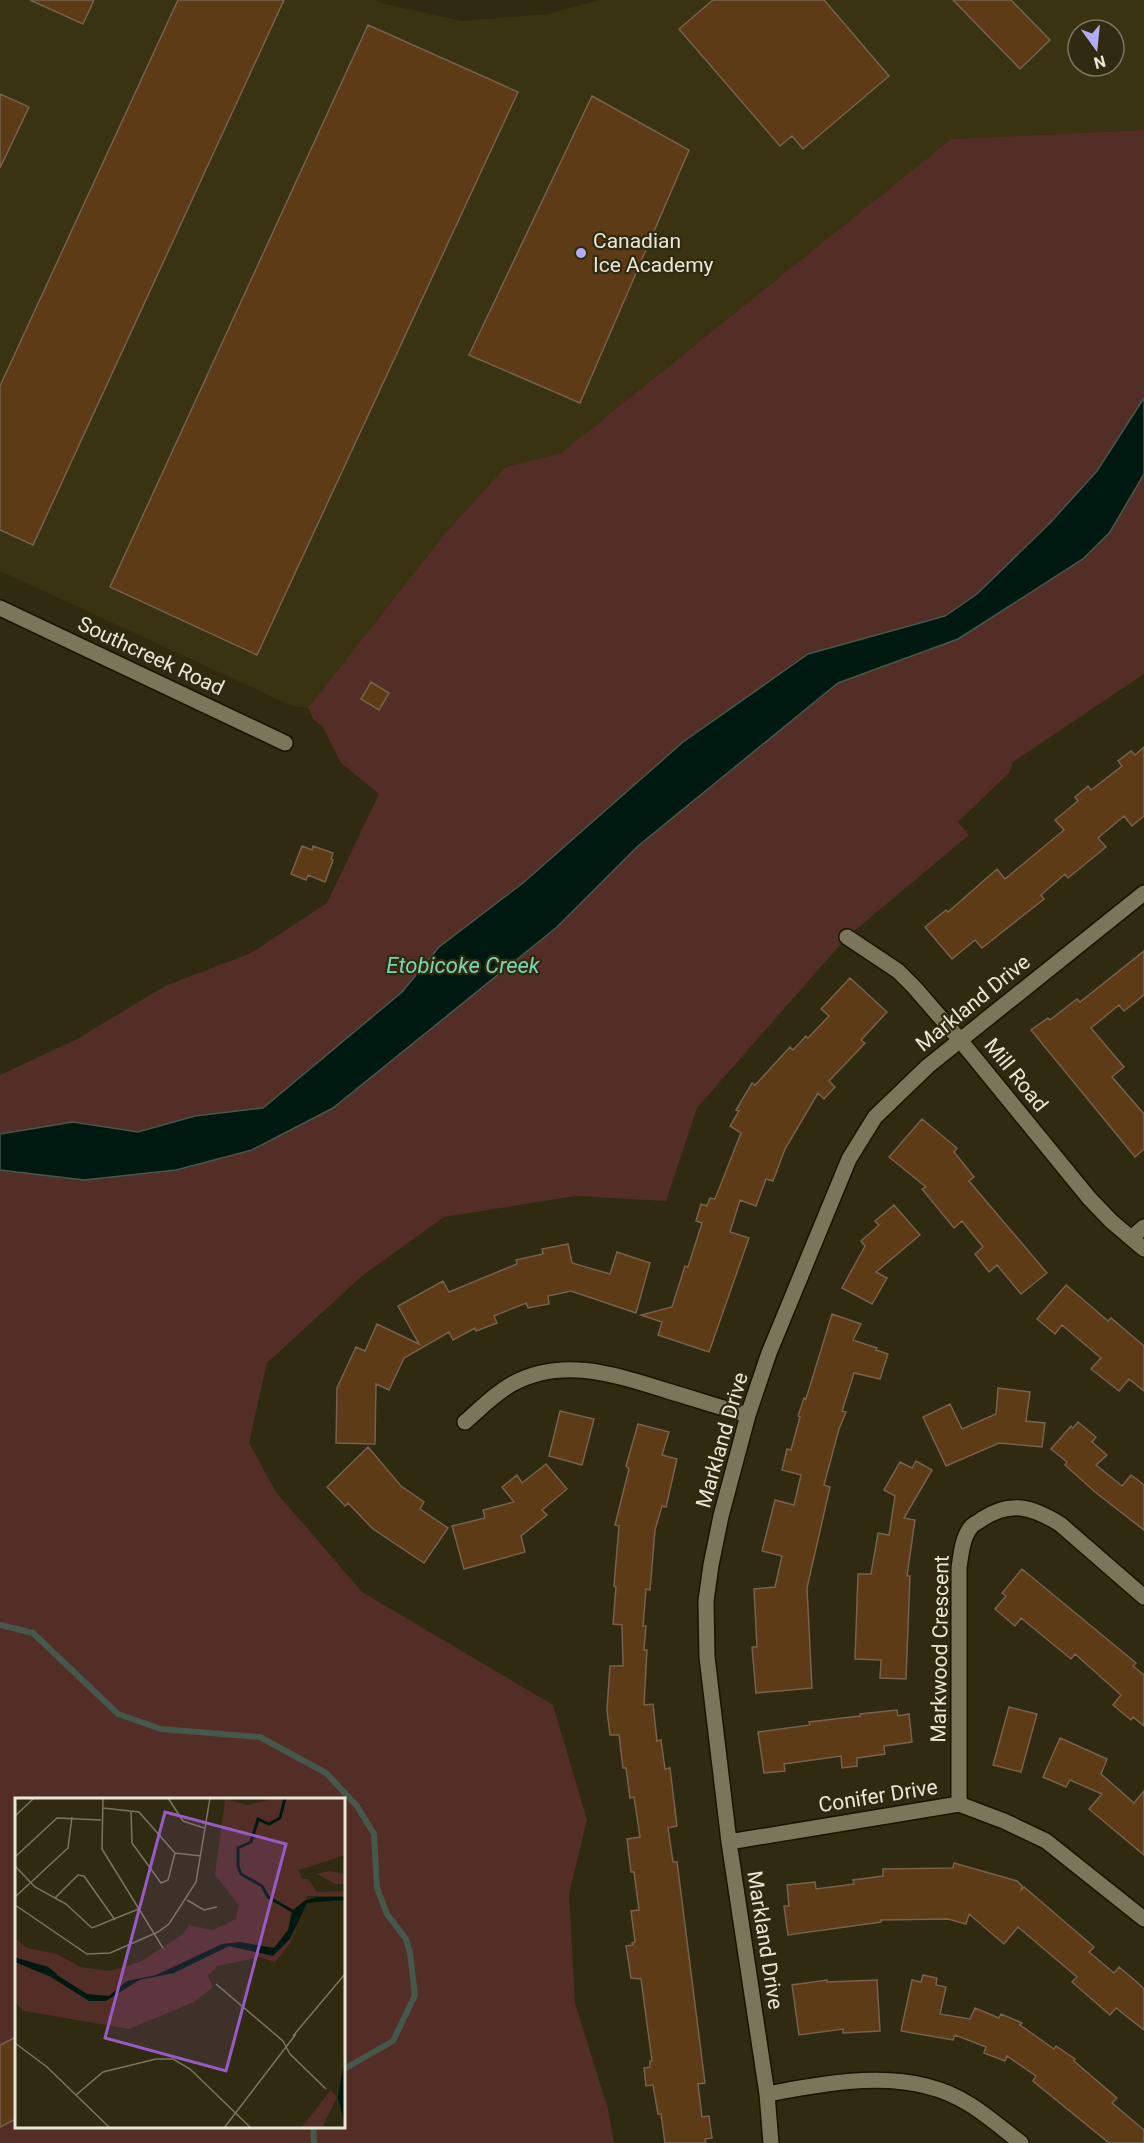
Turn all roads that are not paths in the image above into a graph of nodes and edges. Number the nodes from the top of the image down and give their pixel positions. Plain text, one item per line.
1 (0, 608) edge
2 (285, 743) dead end
3 (1144, 893) edge
4 (847, 937) dead end
5 (960, 1040) junction
6 (1144, 1227) edge
7 (1131, 1238) junction
8 (1144, 1249) edge
9 (748, 1415) junction
10 (465, 1422) dead end
11 (1144, 1597) edge
12 (959, 1804) junction
13 (729, 1842) junction
14 (1144, 1919) edge
15 (767, 2094) junction
16 (771, 2143) edge
17 (1020, 2143) edge

1 - 2 street, Southcreek Road
3 - 5 street, Markland Drive
4 - 5 street, Mill Road
5 - 7 street, Mill Road
5 - 9 street, Markland Drive
6 - 7 street
7 - 8 street, Mill Road
9 - 10 street
9 - 13 street, Markland Drive
11 - 12 street, Markwood Crescent
12 - 13 street, Conifer Drive
12 - 14 street, Conifer Drive
13 - 15 street, Markland Drive
15 - 16 street, Markland Drive
15 - 17 street

